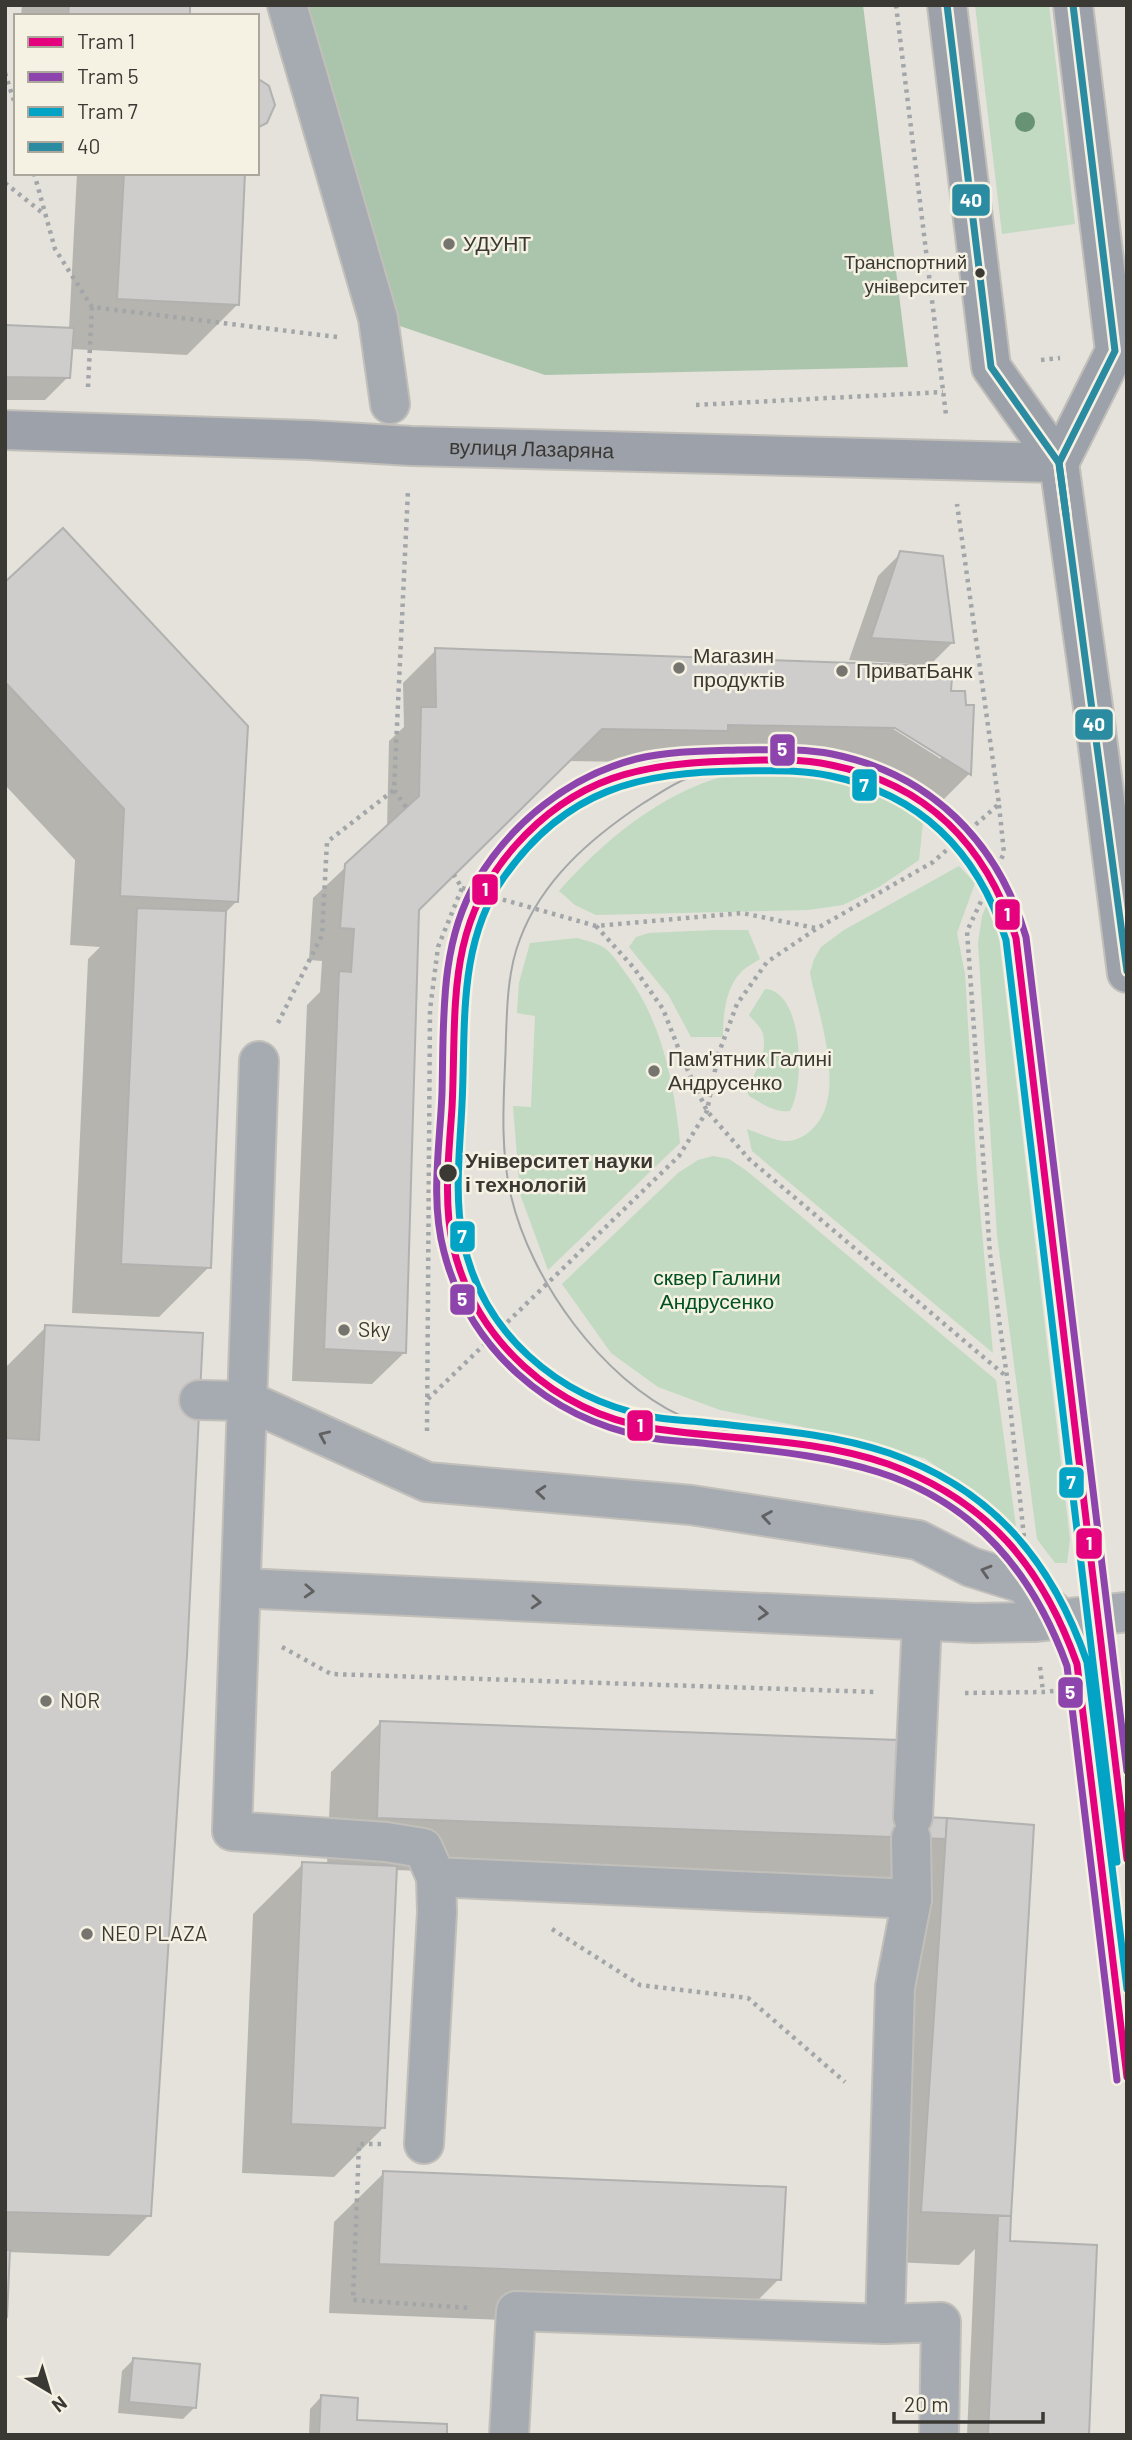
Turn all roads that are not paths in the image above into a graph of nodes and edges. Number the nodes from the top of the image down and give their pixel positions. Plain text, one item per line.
1 (286, 5) edge
2 (947, 5) edge
3 (1073, 5) edge
4 (390, 404) dead end
5 (5, 430) edge
6 (1059, 463) junction
7 (1126, 955) edge
8 (259, 1061) road end
9 (199, 1400) dead end
10 (247, 1401) junction
11 (240, 1606) junction
12 (1042, 1612) junction
13 (1127, 1612) edge
14 (922, 1621) junction
15 (436, 1877) junction
16 (912, 1899) junction
17 (424, 2144) road end
18 (885, 2324) junction
19 (509, 2435) edge
20 (939, 2435) edge

1 - 4 lane
2 - 6 main road
3 - 6 main road
5 - 6 main road, вулиця Лазаряна
6 - 7 main road
8 - 10 lane
9 - 10 lane
10 - 11 lane
12 -> 10 lane
11 -> 14 lane
11 - 15 lane
12 - 13 lane
12 - 14 lane
14 - 16 lane
15 - 16 lane
15 - 17 lane
16 - 18 lane
18 - 19 lane
18 - 20 lane

